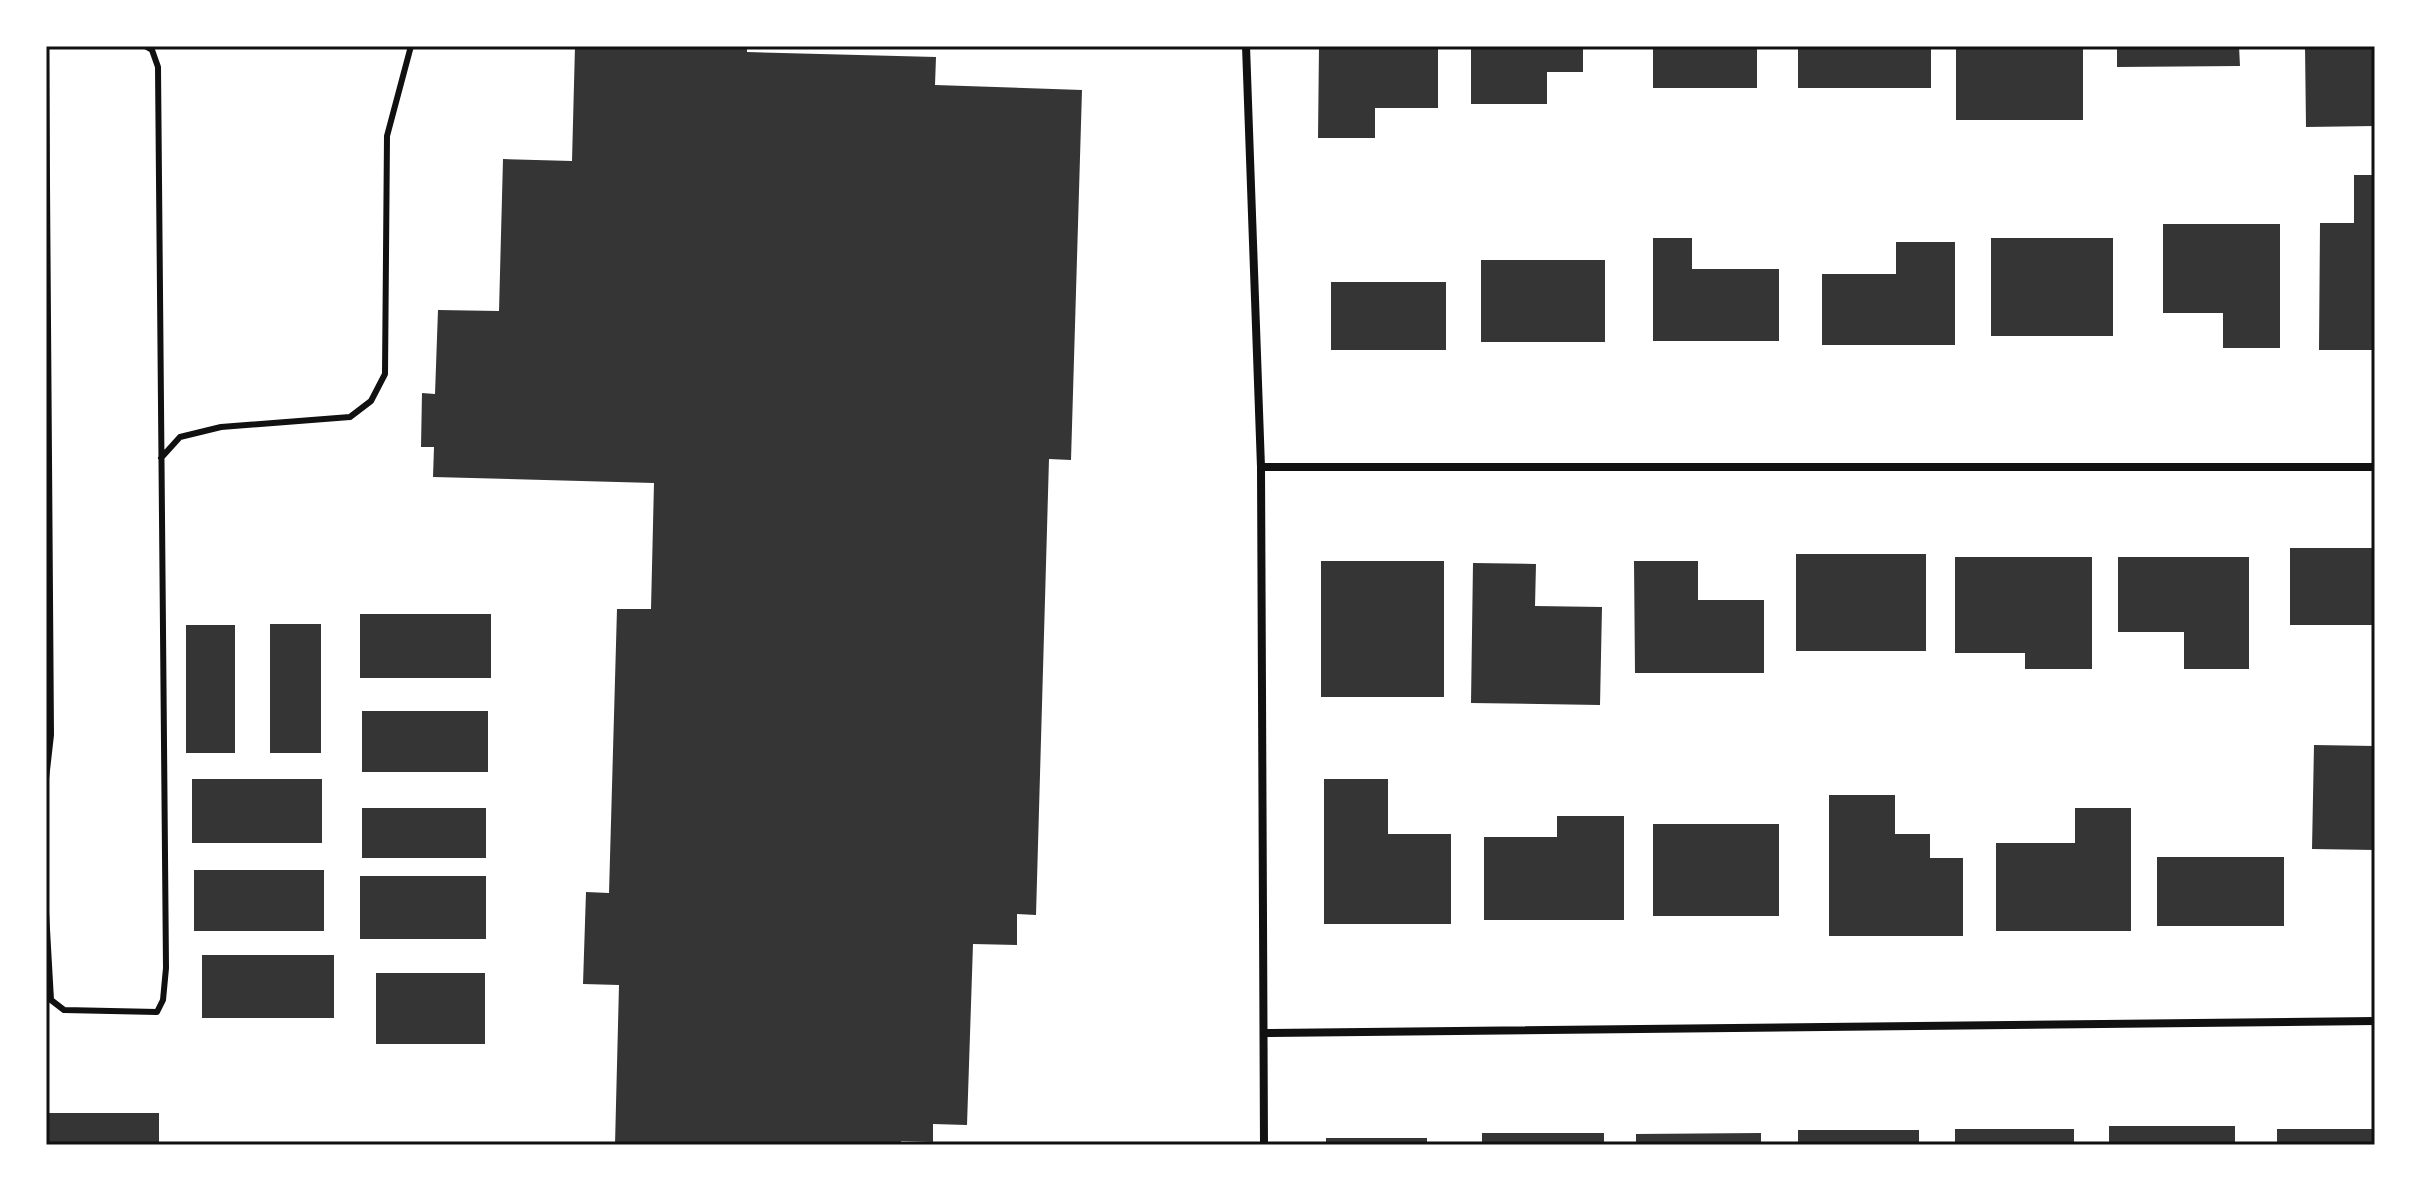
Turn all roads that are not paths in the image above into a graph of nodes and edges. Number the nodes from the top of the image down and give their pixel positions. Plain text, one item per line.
1 (46, 46) edge
2 (145, 46) edge
3 (411, 46) edge
4 (1246, 46) edge
5 (161, 458) junction
6 (1261, 467) junction
7 (2375, 467) edge
8 (46, 779) edge
9 (46, 912) edge
10 (2375, 1021) edge
11 (1264, 1033) junction
12 (1264, 1145) edge

1 - 8 lane
2 - 5 lane
3 - 5 lane
4 - 6 street
5 - 9 lane
6 - 7 street
6 - 11 street
10 - 11 street
11 - 12 street

